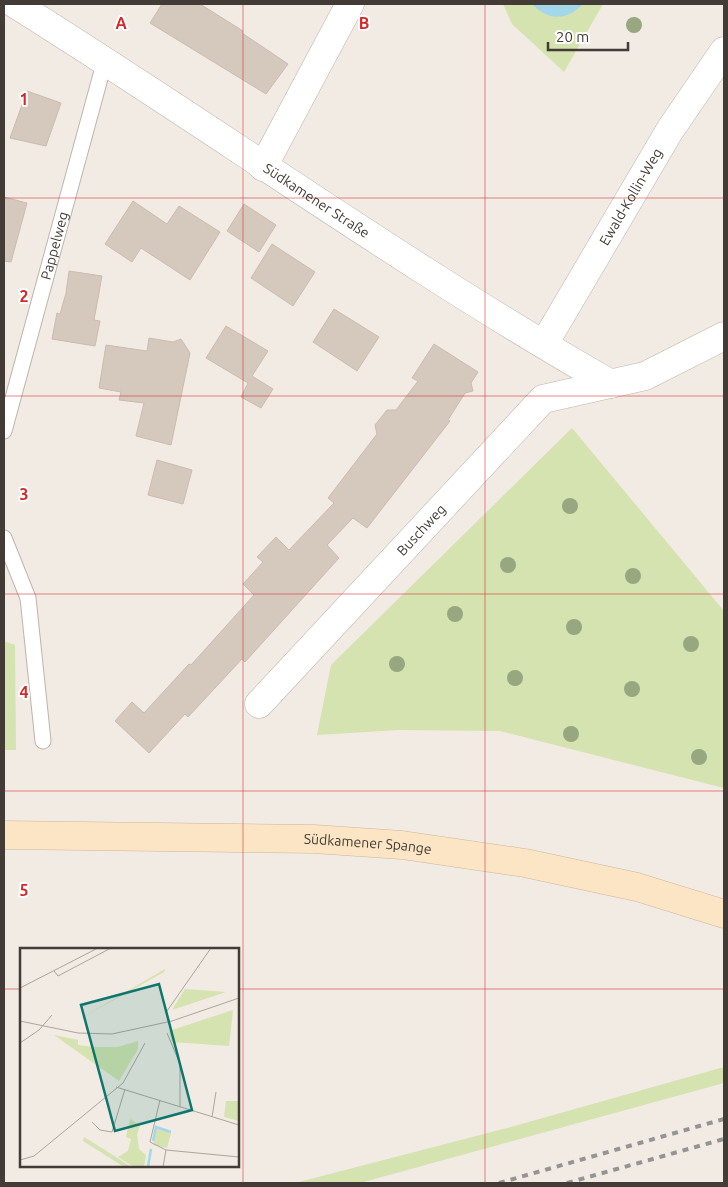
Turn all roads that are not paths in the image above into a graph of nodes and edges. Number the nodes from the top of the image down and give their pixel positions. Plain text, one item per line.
1 (15, 4) edge
2 (350, 4) edge
3 (724, 51) edge
4 (105, 60) junction
5 (263, 167) junction
6 (724, 336) edge
7 (544, 344) junction
8 (605, 386) junction
9 (4, 430) edge
10 (4, 538) edge
11 (259, 704) dead end
12 (42, 741) dead end
13 (4, 835) edge
14 (724, 914) edge

1 - 4 street, Südkamener Straße
2 - 5 street
3 - 7 street, Ewald-Kollin-Weg
4 - 5 street, Südkamener Straße
4 - 9 lane, Pappelweg
5 - 7 street, Südkamener Straße
6 - 8 street, Buschweg
7 - 8 street, Südkamener Straße
8 - 11 street, Buschweg
10 - 12 lane
13 - 14 street, Südkamener Spange

